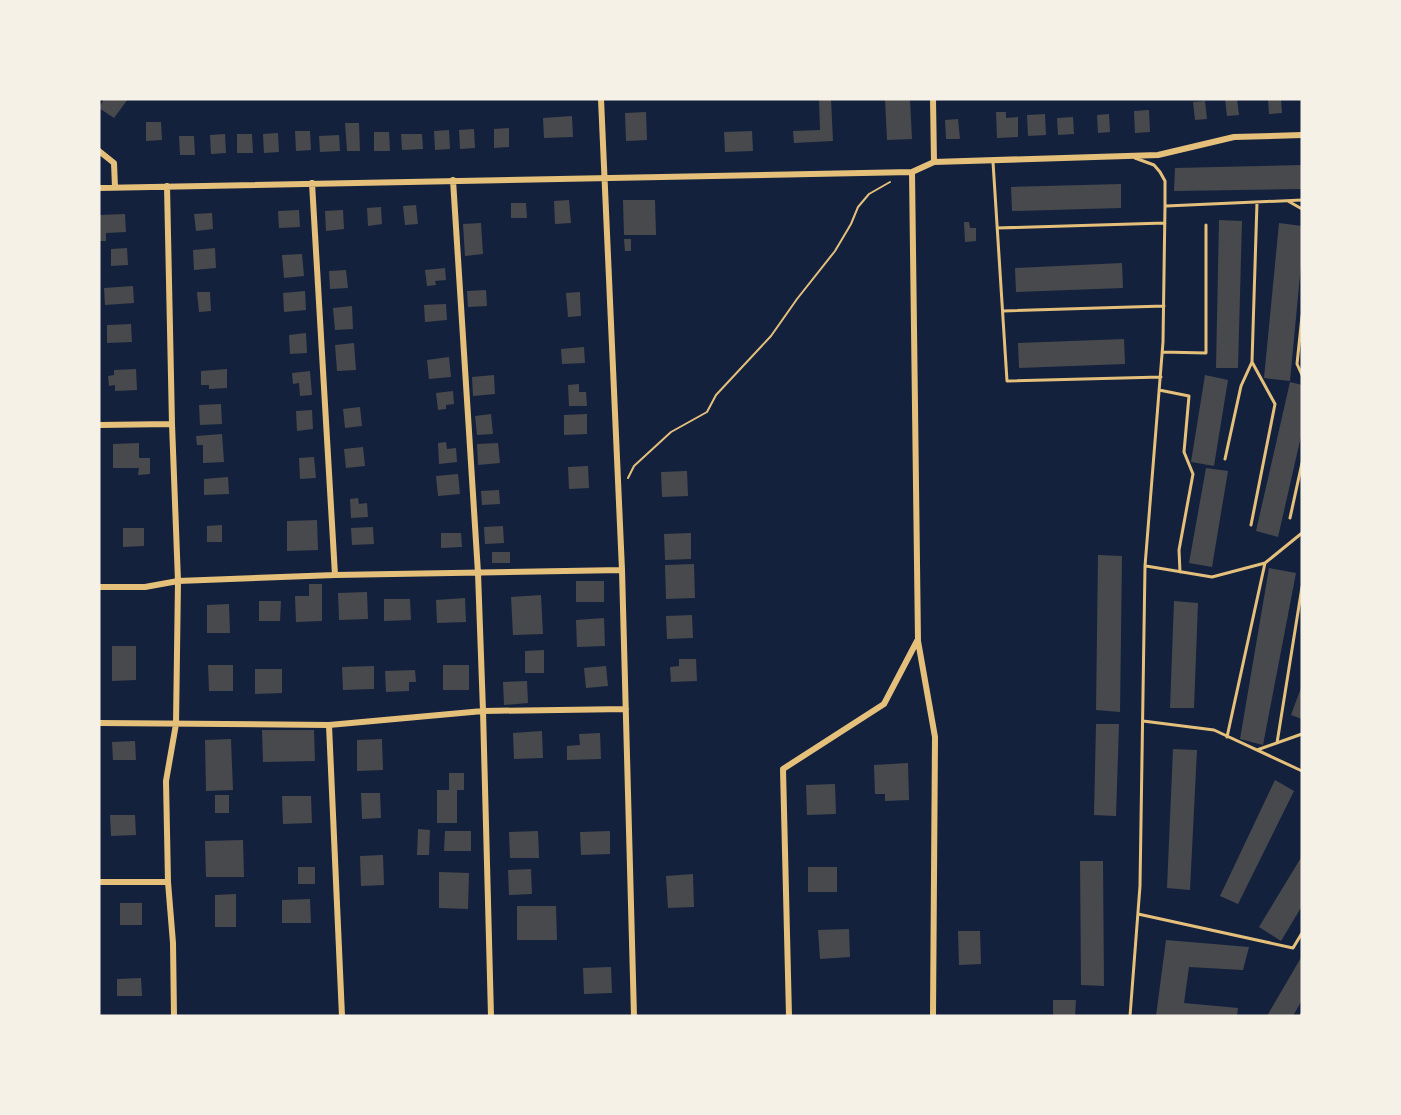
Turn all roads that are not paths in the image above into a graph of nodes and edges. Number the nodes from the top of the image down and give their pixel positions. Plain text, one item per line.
1 (601, 99) edge
2 (933, 99) edge
3 (1302, 135) edge
4 (99, 151) edge
5 (1121, 156) junction
6 (993, 160) junction
7 (934, 162) junction
8 (912, 172) junction
9 (606, 179) junction
10 (453, 180) junction
11 (312, 183) junction
12 (167, 186) junction
13 (115, 187) junction
14 (99, 188) edge
15 (1302, 200) edge
16 (1288, 201) junction
17 (1257, 202) junction
18 (1166, 206) junction
19 (1302, 209) edge
20 (1165, 223) junction
21 (1206, 225) dead end
22 (997, 228) junction
23 (1164, 306) junction
24 (1003, 311) junction
25 (1302, 316) edge
26 (1162, 352) junction
27 (1252, 362) junction
28 (1302, 375) edge
29 (1161, 377) junction
30 (1159, 390) junction
31 (172, 424) junction
32 (99, 425) edge
33 (1225, 459) dead end
34 (1302, 463) edge
35 (1290, 518) dead end
36 (1251, 525) dead end
37 (1302, 533) edge
38 (1265, 562) junction
39 (1145, 566) junction
40 (622, 570) junction
41 (1180, 572) junction
42 (478, 573) junction
43 (335, 575) junction
44 (178, 581) junction
45 (99, 587) edge
46 (1302, 587) edge
47 (918, 640) junction
48 (626, 709) junction
49 (483, 711) junction
50 (1143, 721) junction
51 (99, 723) edge
52 (176, 724) junction
53 (329, 725) junction
54 (1302, 734) edge
55 (1227, 737) junction
56 (1277, 743) junction
57 (1256, 750) junction
58 (1302, 771) edge
59 (99, 882) edge
60 (168, 882) junction
61 (1138, 914) junction
62 (1302, 933) edge
63 (174, 1016) edge
64 (342, 1016) edge
65 (491, 1016) edge
66 (634, 1016) edge
67 (789, 1016) edge
68 (933, 1016) edge
69 (1130, 1016) edge

1 - 9 street
2 - 7 street
3 - 5 street
4 - 13 street
5 - 6 street
5 - 18 lane
6 - 7 street
6 - 22 lane
7 - 8 street
8 - 9 street
8 - 47 street
9 - 10 street
9 - 40 street
10 - 11 street
10 - 42 street
11 - 12 street
11 - 43 street
12 - 13 street
12 - 31 street
13 - 14 street
15 - 16 lane
16 - 17 lane
16 - 19 lane
17 - 18 lane
17 - 27 lane
18 - 20 lane
20 - 22 lane
20 - 23 lane
21 - 26 lane
22 - 24 lane
23 - 24 lane
23 - 26 lane
24 - 29 lane
25 - 28 lane
26 - 29 lane
27 - 33 lane
27 - 36 lane
29 - 30 lane
30 - 39 lane
30 - 41 lane
31 - 32 street
31 - 44 street
34 - 35 lane
37 - 38 lane
38 - 41 lane
38 - 55 lane
39 - 41 lane
39 - 50 lane
40 - 42 street
40 - 48 street
42 - 43 street
42 - 49 street
43 - 44 street
44 - 45 street
44 - 52 street
46 - 56 lane
47 - 67 street
47 - 68 street
48 - 49 street
48 - 66 street
49 - 53 street
49 - 65 street
50 - 55 lane
50 - 61 lane
51 - 52 street
52 - 53 street
52 - 60 street
53 - 64 street
54 - 56 lane
55 - 57 lane
56 - 57 lane
57 - 58 lane
59 - 60 street
60 - 63 street
61 - 62 lane
61 - 69 lane

